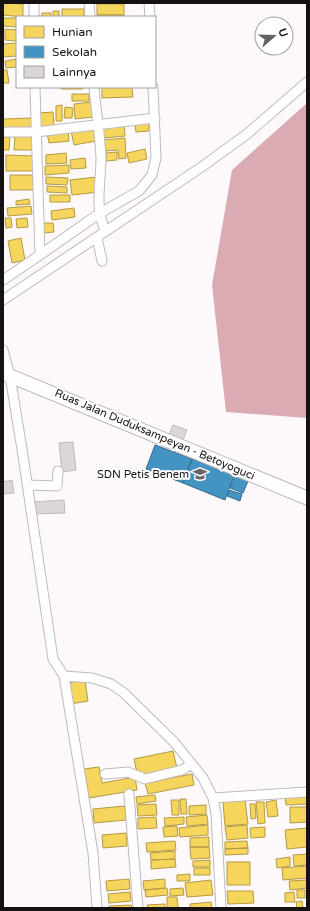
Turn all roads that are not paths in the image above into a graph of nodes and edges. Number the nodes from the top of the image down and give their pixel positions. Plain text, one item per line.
1 (34, 3) edge
2 (89, 3) edge
3 (149, 3) edge
4 (34, 16) edge
5 (90, 16) edge
6 (150, 16) edge
7 (307, 82) edge
8 (35, 88) edge
9 (94, 88) edge
10 (153, 88) edge
11 (155, 118) junction
12 (98, 124) junction
13 (3, 132) edge
14 (36, 132) junction
15 (103, 222) junction
16 (97, 238) junction
17 (40, 255) junction
18 (102, 261) dead end
19 (3, 280) edge
20 (3, 300) edge
21 (3, 350) edge
22 (7, 374) edge
23 (58, 472) dead end
24 (28, 485) junction
25 (307, 498) edge
26 (64, 676) junction
27 (192, 764) junction
28 (104, 774) dead end
29 (307, 792) edge
30 (129, 794) dead end
31 (213, 798) junction
32 (97, 908) edge
33 (138, 908) edge
34 (221, 908) edge

1 - 4 street
2 - 5 street
3 - 6 street
7 - 15 street
8 - 14 street
9 - 12 street
10 - 11 street
11 - 12 street
11 - 15 street
12 - 14 street
12 - 15 street
13 - 14 street
14 - 17 street
15 - 16 street
15 - 17 street
16 - 18 street
16 - 20 street
17 - 19 street
21 - 22 street
22 - 24 street
22 - 25 main road, Ruas Jalan Duduksampeyan - Betoyoguci
23 - 24 street
24 - 26 street
26 - 27 street
26 - 32 street
27 - 28 street
27 - 31 street
29 - 31 street
30 - 33 street
31 - 34 street

